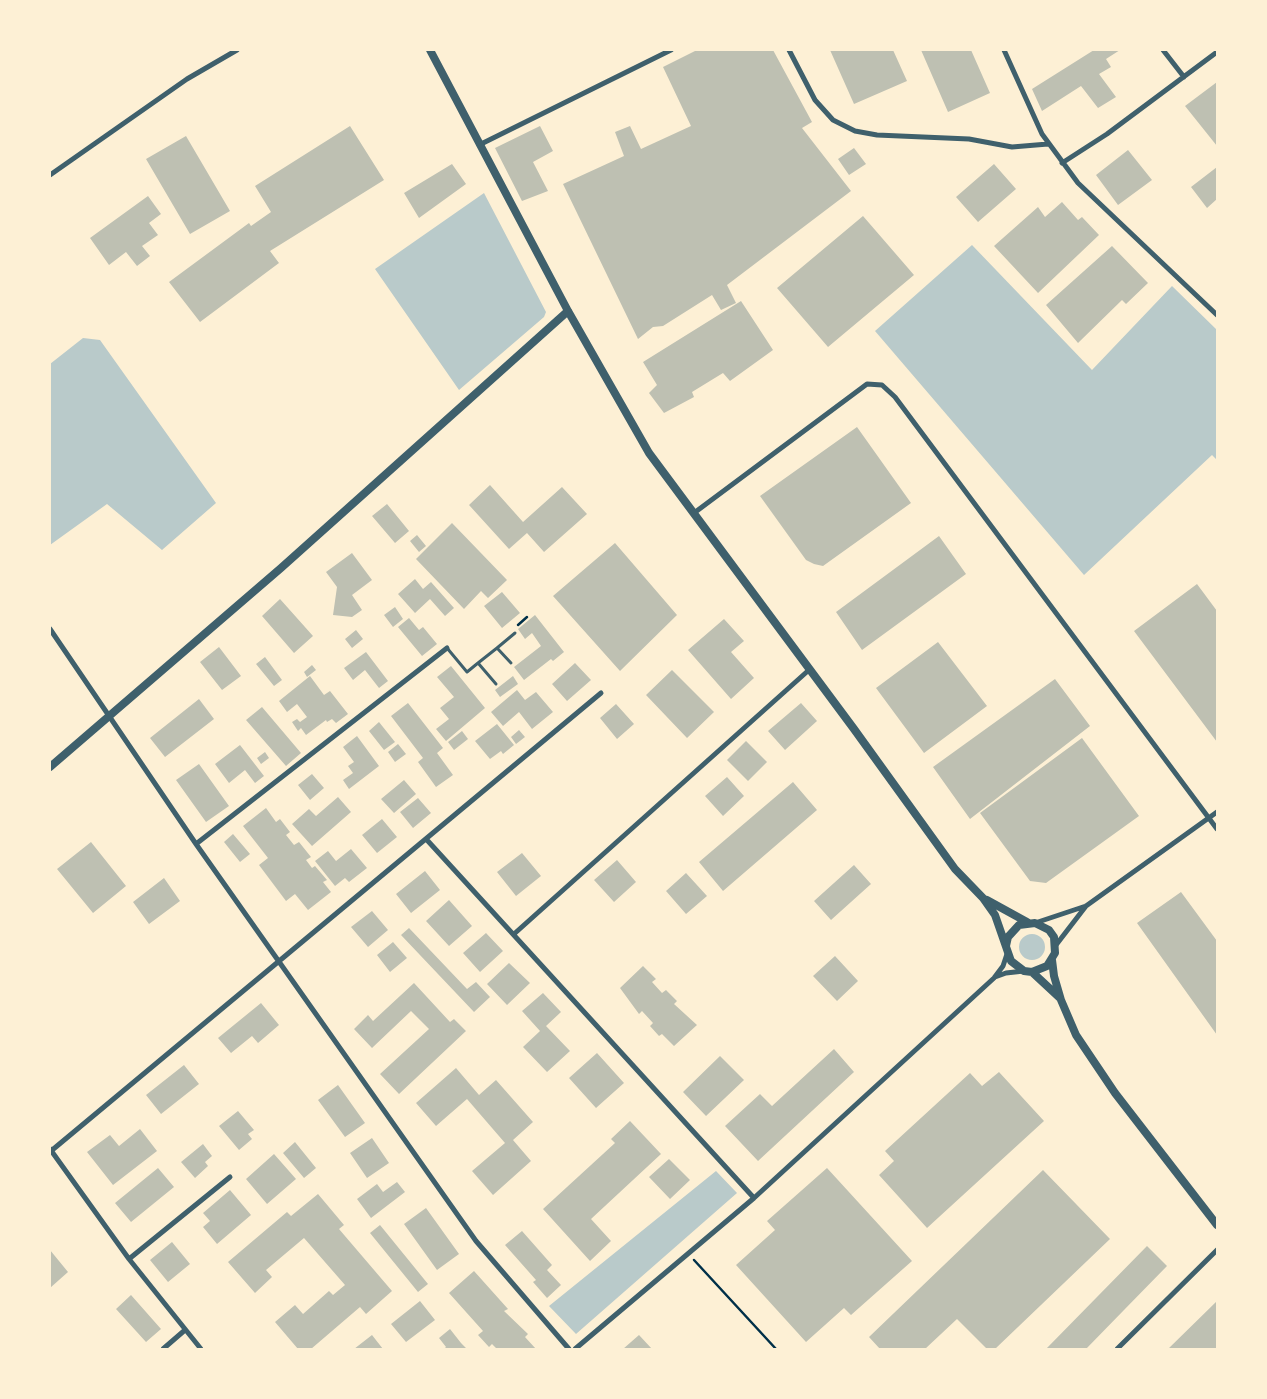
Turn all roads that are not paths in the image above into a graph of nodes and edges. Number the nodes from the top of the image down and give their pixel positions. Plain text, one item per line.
1 (237, 50) edge
2 (430, 50) edge
3 (672, 50) edge
4 (789, 50) edge
5 (1004, 50) edge
6 (1163, 50) edge
7 (1217, 52) edge
8 (1184, 77) junction
9 (1048, 144) junction
10 (479, 145) junction
11 (1062, 163) junction
12 (50, 175) edge
13 (568, 311) junction
14 (1217, 315) edge
15 (694, 513) junction
16 (50, 629) edge
17 (515, 633) dead end
18 (448, 648) joint
19 (497, 648) junction
20 (478, 663) junction
21 (511, 663) dead end
22 (810, 669) junction
23 (496, 684) dead end
24 (602, 694) dead end
25 (109, 714) junction
26 (50, 767) edge
27 (1217, 812) edge
28 (1209, 818) junction
29 (1217, 829) edge
30 (428, 840) junction
31 (196, 844) junction
32 (983, 898) junction
33 (1086, 906) junction
34 (1031, 923) junction
35 (514, 934) junction
36 (1056, 945) junction
37 (1006, 950) junction
38 (1052, 960) junction
39 (278, 962) junction
40 (1028, 972) junction
41 (994, 978) junction
42 (1061, 1000) junction
43 (51, 1150) edge
44 (230, 1176) dead end
45 (754, 1198) junction
46 (1217, 1225) edge
47 (1217, 1250) edge
48 (129, 1259) junction
49 (185, 1330) junction
50 (163, 1349) edge
51 (202, 1349) edge
52 (569, 1349) edge
53 (575, 1349) edge
54 (1117, 1349) edge

1 - 12 street
2 - 10 street
3 - 10 street
4 - 9 street
5 - 9 street
6 - 8 street
7 - 8 street
8 - 11 street
9 - 11 street
10 - 13 street
11 - 14 street
13 - 15 street
13 - 25 street
15 - 22 street
15 - 28 street
16 - 25 street
17 - 19 lane
18 - 20 lane
18 - 31 street
19 - 20 lane
19 - 21 lane
20 - 23 lane
22 - 32 street
22 - 35 street
24 - 30 street
25 - 26 street
25 - 31 street
27 - 28 street
28 - 29 street
28 - 33 street
30 - 35 street
30 - 39 street
31 - 39 street
32 - 34 street
32 - 37 street
33 - 34 street
33 - 36 street
34 - 36 street
34 - 37 street
35 - 45 street
36 - 38 street
37 - 40 street
37 - 41 street
38 - 40 street
38 - 42 street
39 - 43 street
39 - 52 street
40 - 41 street
40 - 42 street
41 - 45 street
42 - 46 street
43 - 48 street
44 - 48 street
45 - 53 street
47 - 54 street
48 - 49 street
49 - 50 street
49 - 51 street

